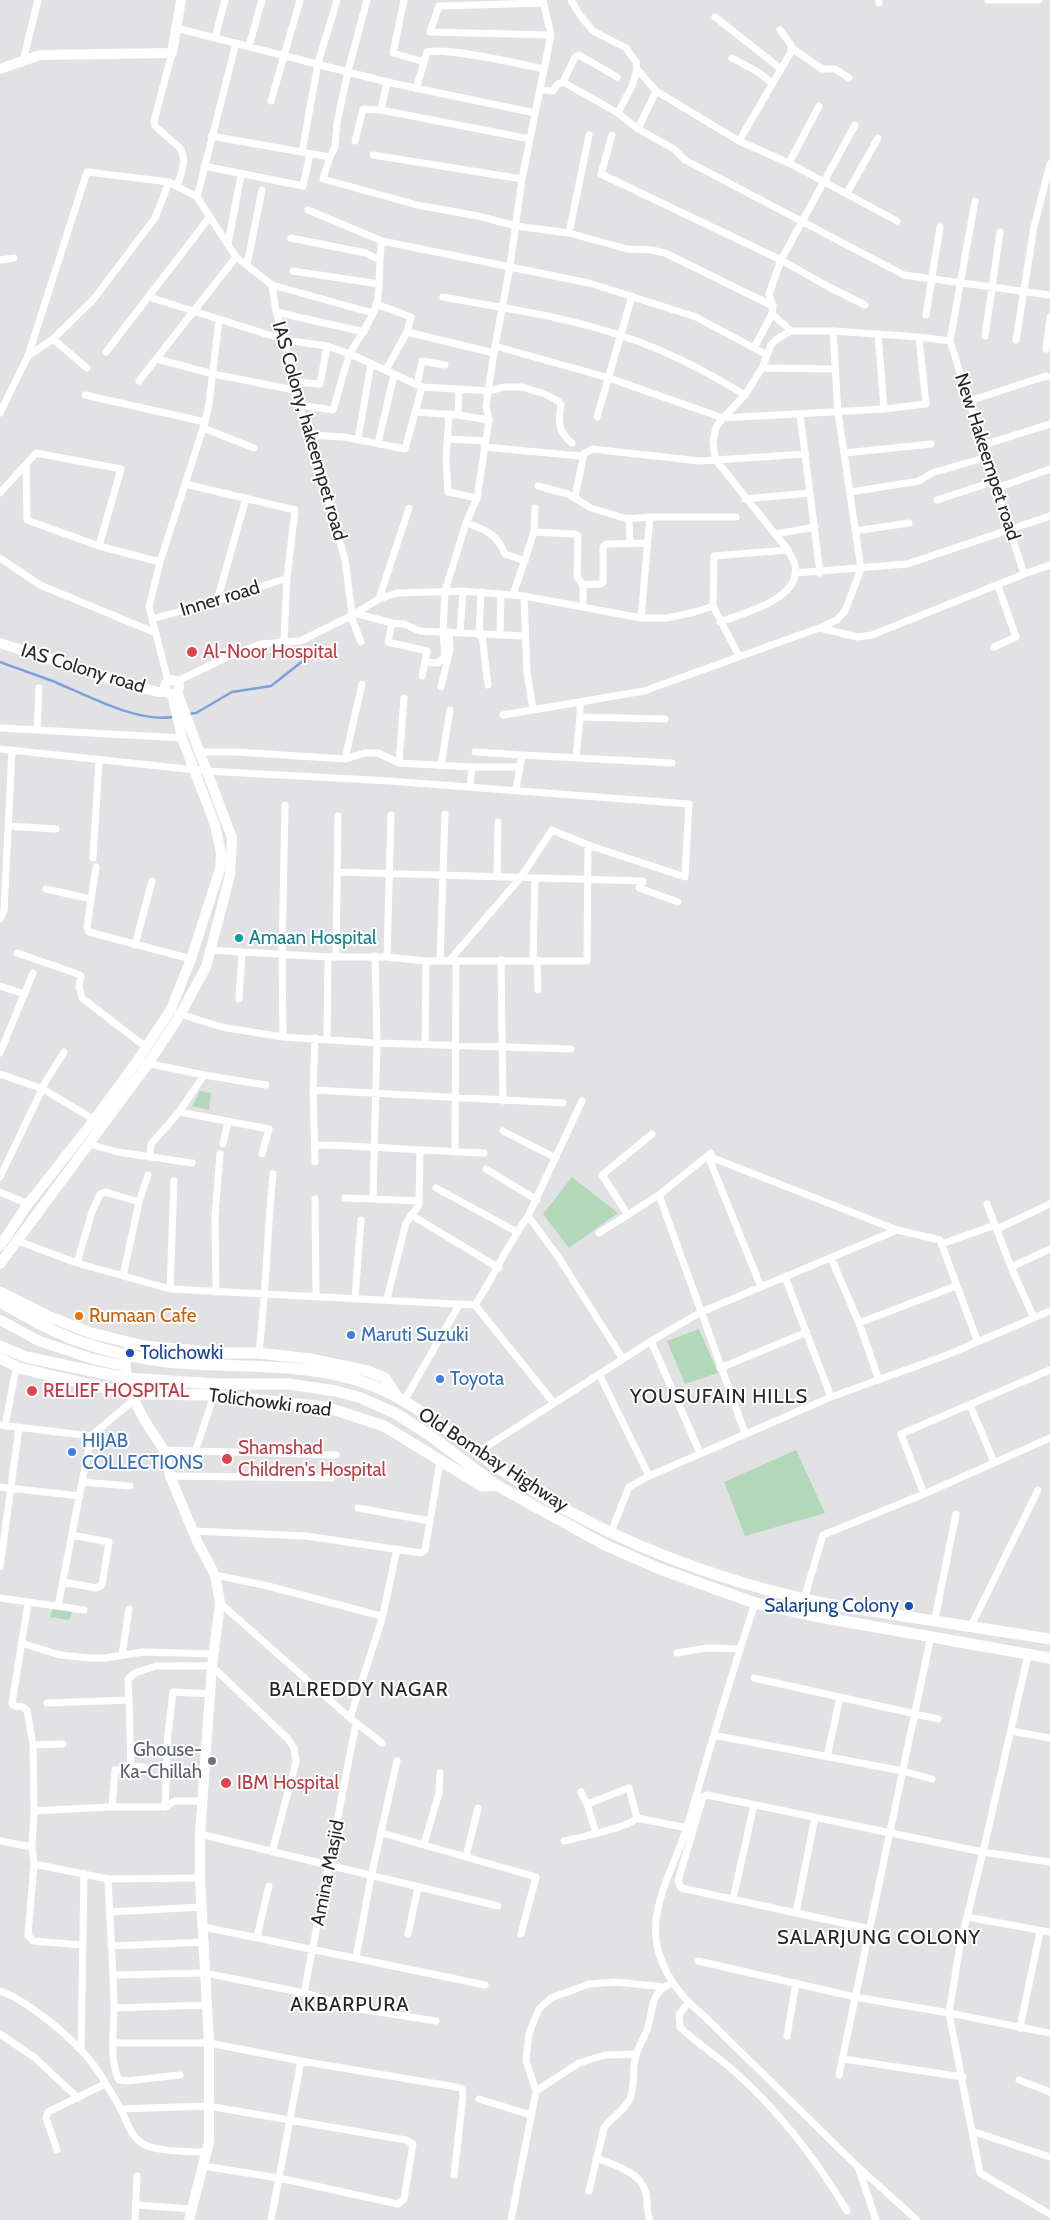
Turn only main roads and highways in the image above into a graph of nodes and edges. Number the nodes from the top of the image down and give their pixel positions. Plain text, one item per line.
1 (0, 1292) edge
2 (0, 1304) edge
3 (0, 1346) edge
4 (0, 1358) edge
5 (401, 1400) junction
6 (496, 1485) junction
7 (1050, 1639) edge
8 (1050, 1658) edge

1 - 5 main road
2 - 5 main road
3 - 6 main road
4 - 6 main road, Tolichowki road
5 - 7 main road, Old Bombay Highway
6 - 8 main road, Old Bombay Highway

